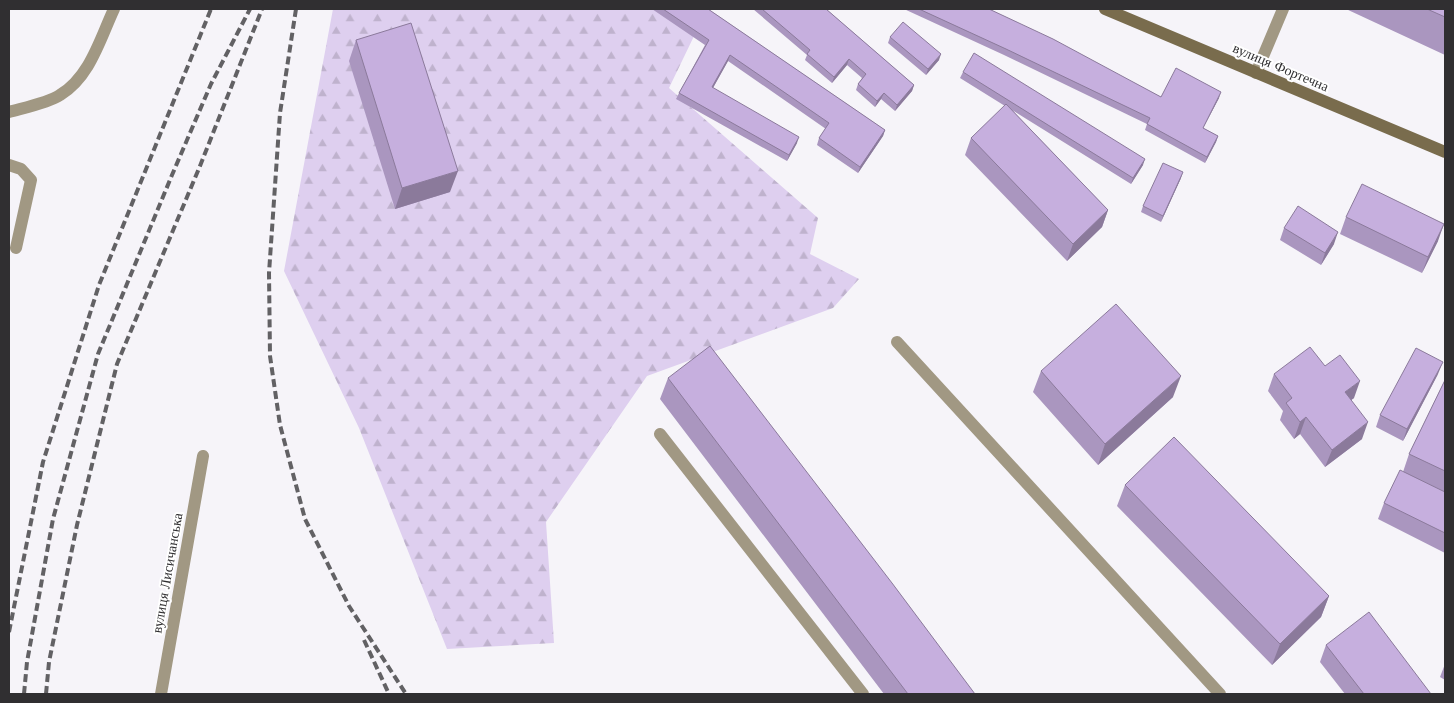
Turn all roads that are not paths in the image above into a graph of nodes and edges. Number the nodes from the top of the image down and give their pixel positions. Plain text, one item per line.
1 (114, 9) edge
2 (1105, 9) edge
3 (1283, 9) edge
4 (1256, 73) junction
5 (9, 112) edge
6 (1445, 152) edge
7 (9, 164) edge
8 (16, 248) dead end
9 (897, 342) dead end
10 (660, 434) dead end
11 (203, 456) dead end
12 (161, 694) edge
13 (863, 694) edge
14 (1220, 694) edge

1 - 5 street
2 - 4 street, вулиця Фортечна
3 - 4 street
4 - 6 street, вулиця Фортечна
7 - 8 street
9 - 14 street
10 - 13 street
11 - 12 street, вулиця Лисичанська

